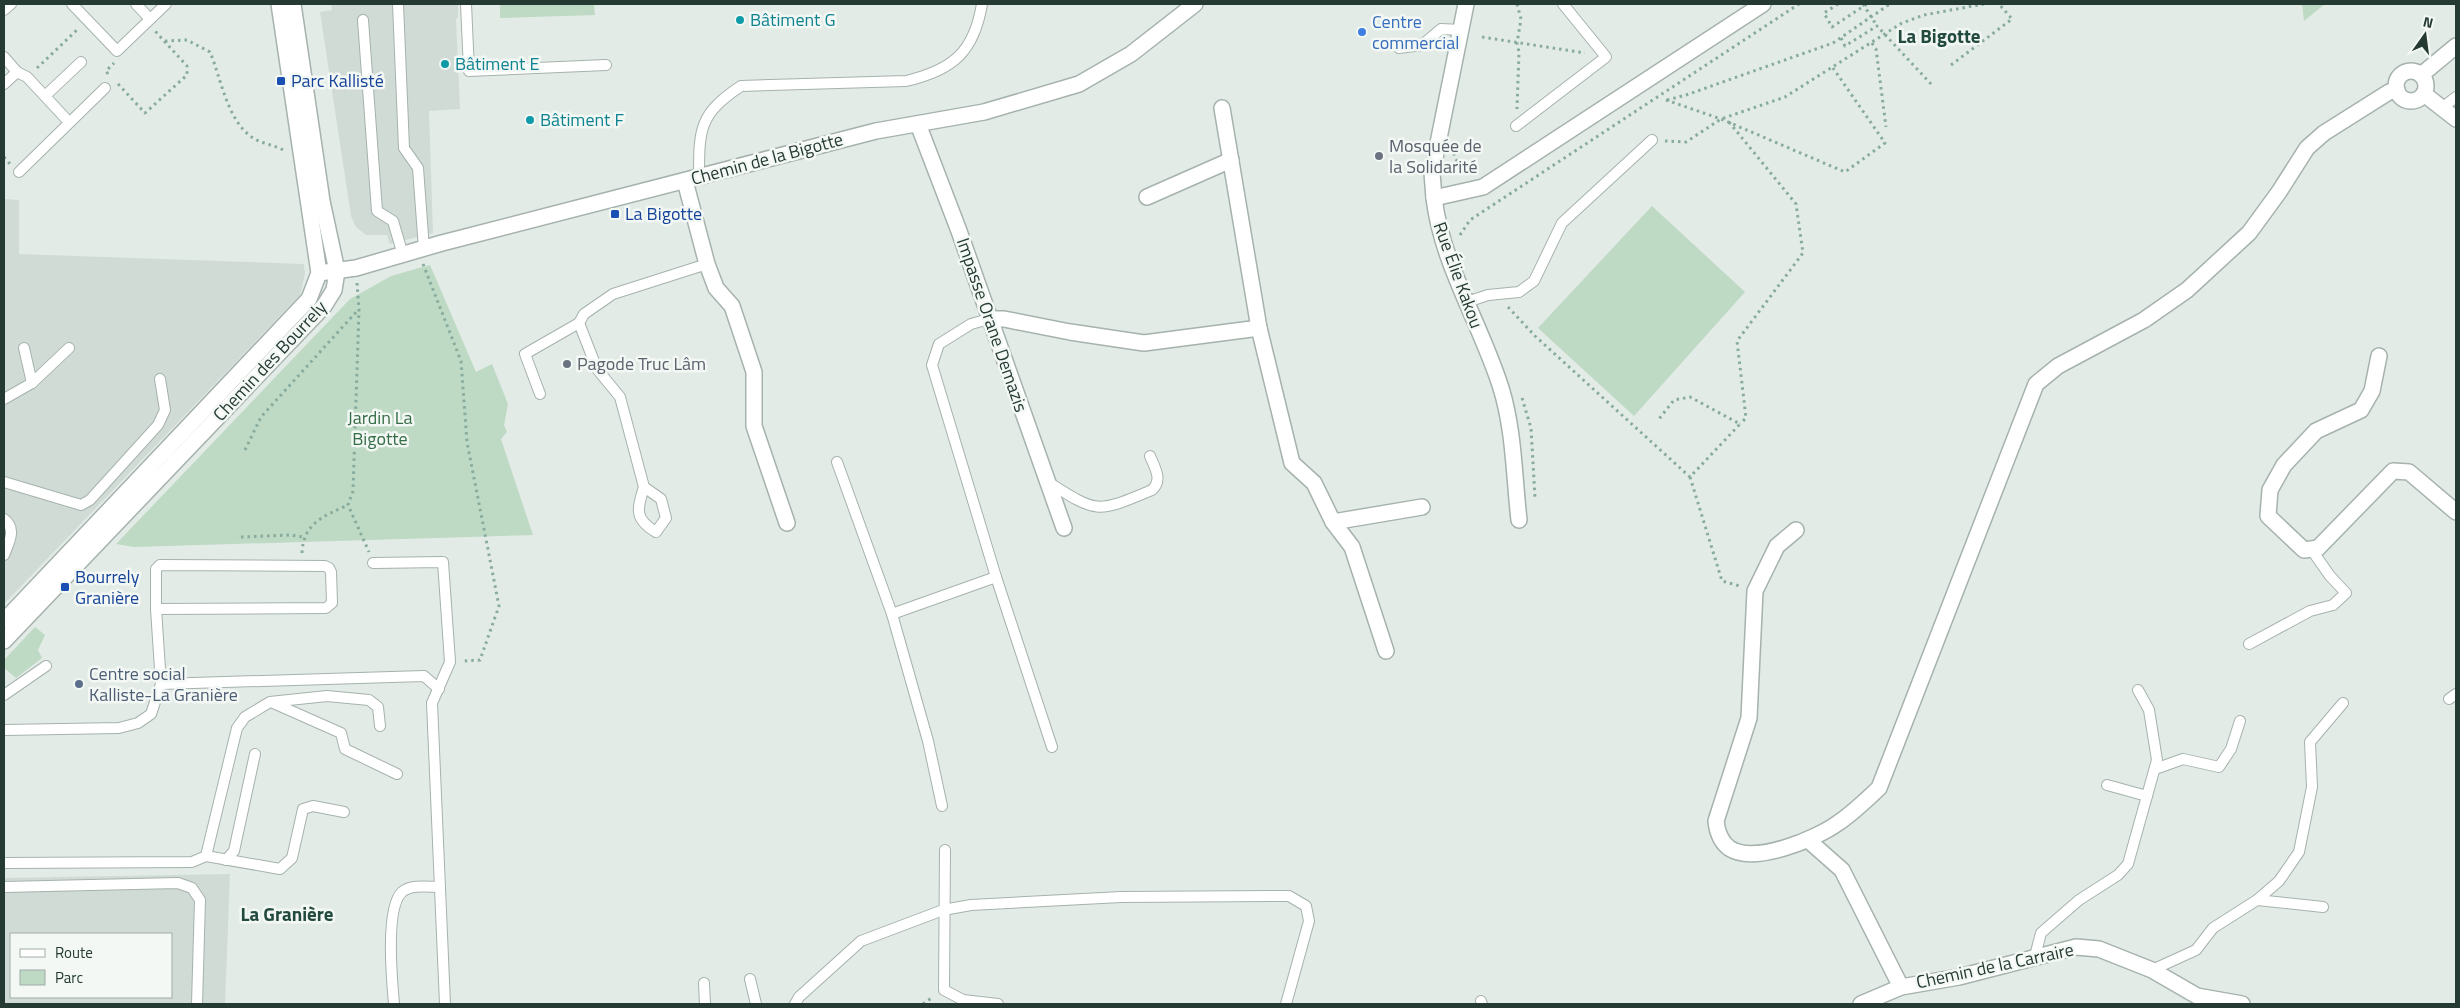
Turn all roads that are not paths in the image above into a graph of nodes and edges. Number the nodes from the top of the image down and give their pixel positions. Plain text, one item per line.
1 (11, 4) edge
2 (72, 4) edge
3 (136, 4) edge
4 (166, 4) edge
5 (279, 4) edge
6 (294, 4) edge
7 (398, 4) edge
8 (466, 4) edge
9 (982, 4) edge
10 (1195, 4) edge
11 (1466, 4) edge
12 (1563, 4) edge
13 (1762, 4) edge
14 (4, 10) edge
15 (148, 20) junction
16 (363, 20) dead end
17 (1461, 30) junction
18 (2456, 46) edge
19 (1400, 48) dead end
20 (4, 56) edge
21 (80, 62) dead end
22 (606, 65) dead end
23 (22, 74) junction
24 (2421, 75) junction
25 (4, 84) edge
26 (105, 88) road end
27 (2397, 90) junction
28 (2424, 94) junction
29 (45, 96) junction
30 (2456, 97) edge
31 (1222, 108) dead end
32 (2442, 108) junction
33 (2456, 119) edge
34 (70, 122) junction
35 (918, 124) junction
36 (1516, 126) road end
37 (1652, 140) road end
38 (1231, 160) junction
39 (18, 172) dead end
40 (692, 179) junction
41 (1147, 197) dead end
42 (1434, 198) junction
43 (424, 249) junction
44 (403, 255) junction
45 (707, 264) junction
46 (337, 271) junction
47 (319, 273) junction
48 (1467, 302) junction
49 (989, 319) junction
50 (579, 323) junction
51 (1259, 328) junction
52 (24, 348) dead end
53 (69, 348) dead end
54 (2379, 356) dead end
55 (160, 379) dead end
56 (32, 383) junction
57 (540, 394) dead end
58 (4, 399) edge
59 (1150, 456) dead end
60 (837, 462) dead end
61 (4, 482) edge
62 (1048, 482) junction
63 (644, 487) dead end
64 (1422, 507) dead end
65 (2455, 508) edge
66 (4, 519) edge
67 (1518, 520) dead end
68 (1333, 522) junction
69 (787, 523) dead end
70 (1064, 528) dead end
71 (1796, 530) dead end
72 (2311, 549) junction
73 (4, 555) edge
74 (373, 563) road end
75 (996, 577) junction
76 (156, 609) junction
77 (892, 614) junction
78 (4, 621) edge
79 (4, 641) edge
80 (2249, 644) dead end
81 (1386, 651) dead end
82 (46, 666) dead end
83 (161, 684) junction
84 (439, 689) junction
85 (2138, 690) dead end
86 (4, 695) edge
87 (270, 702) junction
88 (2343, 703) dead end
89 (2240, 720) dead end
90 (380, 726) dead end
91 (4, 730) edge
92 (1052, 747) dead end
93 (255, 754) dead end
94 (2154, 769) junction
95 (397, 774) dead end
96 (2108, 785) dead end
97 (2147, 796) junction
98 (942, 806) dead end
99 (344, 812) dead end
100 (1808, 840) junction
101 (945, 850) dead end
102 (206, 856) junction
103 (226, 860) junction
104 (4, 862) edge
105 (4, 887) edge
106 (440, 887) junction
107 (2257, 900) junction
108 (2323, 907) dead end
109 (943, 910) junction
110 (2035, 956) junction
111 (2152, 970) junction
112 (750, 979) dead end
113 (704, 984) dead end
114 (1900, 987) junction
115 (197, 1004) edge
116 (394, 1004) edge
117 (445, 1004) edge
118 (705, 1004) edge
119 (756, 1004) edge
120 (795, 1004) edge
121 (998, 1004) edge
122 (1286, 1004) edge
123 (1861, 1004) edge
124 (2237, 1004) edge
125 (2242, 1004) edge

1 - 14 lane
2 - 15 lane
3 - 15 lane
4 - 15 lane
5 - 47 street, Chemin des Bourrely
6 - 46 street, Chemin des Bourrely
7 - 43 lane
8 - 22 lane
9 - 40 lane
10 - 35 street, Chemin de la Bigotte
11 - 17 street
12 - 36 lane
13 - 42 street, Rue Élie Kakou
16 - 44 lane
17 - 19 lane
17 - 42 street
18 - 24 street
20 - 23 lane
21 - 29 lane
23 - 25 lane
23 - 29 lane
24 - 27 street
24 - 28 street
26 - 34 lane
27 - 28 street
27 - 100 street
28 - 32 street
29 - 34 lane
30 - 32 lane
31 - 38 street
32 - 33 street
34 - 39 lane
35 - 40 street, Chemin de la Bigotte
35 - 49 street, Impasse Orane Demazis
37 - 48 lane
38 - 41 street
38 - 51 street
40 - 43 street, Chemin de la Bigotte
40 - 45 street
42 - 48 street, Rue Élie Kakou
43 - 44 street, Chemin de la Bigotte
44 - 46 street, Chemin de la Bigotte
45 - 50 lane
45 - 69 street
46 - 47 street, Chemin de la Bigotte
46 - 79 street, Chemin des Bourrely
47 - 78 street, Chemin des Bourrely
48 - 67 street, Rue Élie Kakou
49 - 51 street
49 - 62 street, Impasse Orane Demazis
49 - 75 lane
50 - 57 lane
50 - 63 lane
51 - 68 street
52 - 56 lane
53 - 56 lane
54 - 72 street
55 - 61 lane
56 - 58 lane
59 - 62 lane
60 - 77 lane
62 - 70 street, Impasse Orane Demazis
64 - 68 street
65 - 72 street
66 - 73 lane
68 - 81 street
71 - 100 street
72 - 80 lane
74 - 84 lane
75 - 77 lane
75 - 92 lane
76 - 76 lane
76 - 83 lane
77 - 98 lane
82 - 86 lane
83 - 84 lane
83 - 91 lane
84 - 106 lane
85 - 94 lane
87 - 90 lane
87 - 95 lane
87 - 102 lane
88 - 107 lane
89 - 94 lane
93 - 103 lane
94 - 97 lane
96 - 97 lane
97 - 110 lane
99 - 103 lane
100 - 114 street
101 - 109 lane
102 - 103 lane
102 - 104 lane
105 - 115 lane
106 - 116 lane
106 - 117 lane
107 - 108 lane
107 - 111 lane
109 - 120 lane
109 - 121 lane
109 - 122 lane
110 - 111 street, Chemin de la Carraire
110 - 114 street, Chemin de la Carraire
111 - 124 street, Chemin de la Carraire
112 - 119 lane
113 - 118 lane
114 - 123 street, Chemin de la Carraire
124 - 125 street, Chemin de la Carraire

